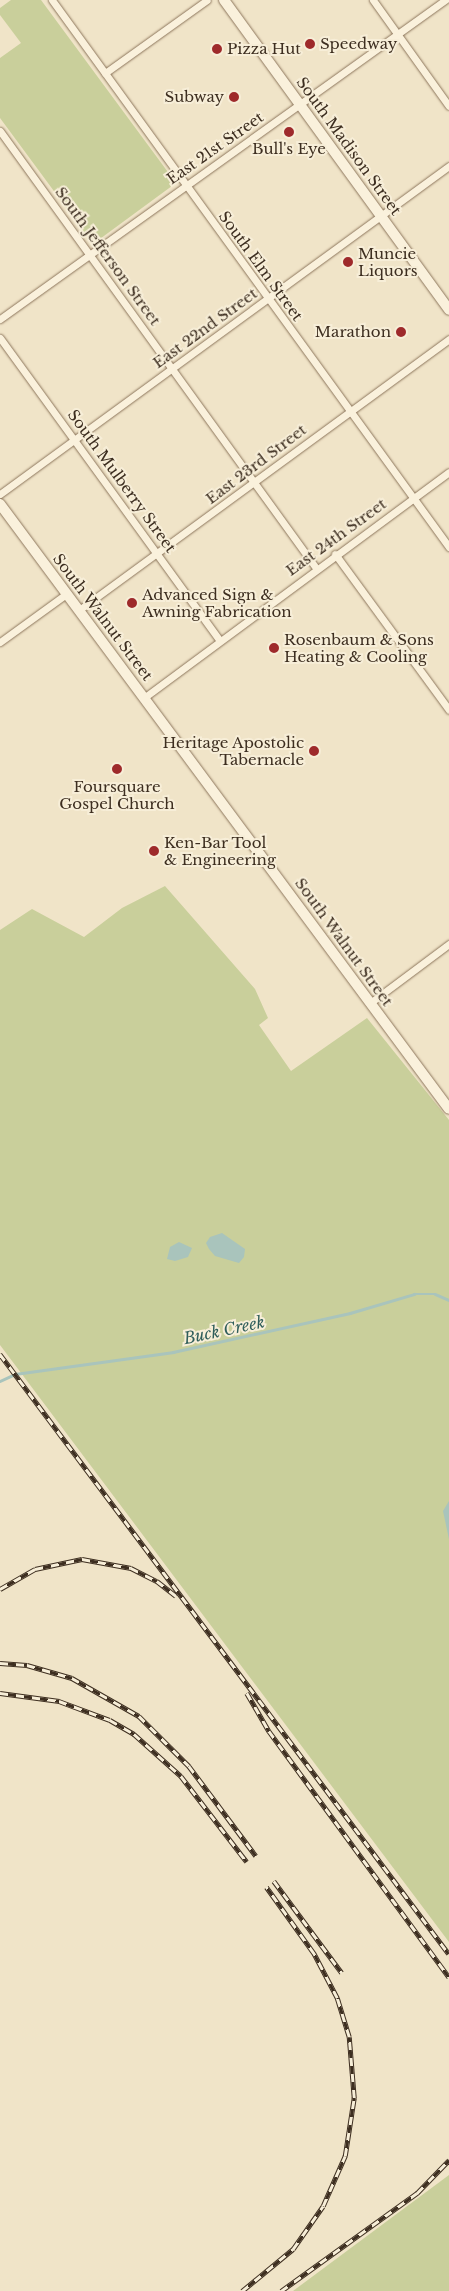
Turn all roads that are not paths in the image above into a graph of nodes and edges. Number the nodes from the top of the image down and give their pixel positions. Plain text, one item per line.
1 (52, 0) edge
2 (207, 0) edge
3 (224, 0) edge
4 (373, 0) edge
5 (445, 0) edge
6 (398, 35) junction
7 (105, 73) junction
8 (300, 105) junction
9 (449, 106) edge
10 (0, 131) edge
11 (7, 141) junction
12 (0, 146) edge
13 (449, 166) edge
14 (186, 184) junction
15 (382, 216) junction
16 (90, 255) junction
17 (269, 299) junction
18 (449, 310) edge
19 (0, 319) edge
20 (0, 338) edge
21 (449, 339) edge
22 (172, 368) junction
23 (349, 412) junction
24 (75, 439) junction
25 (449, 472) edge
26 (256, 482) junction
27 (0, 494) edge
28 (413, 498) junction
29 (0, 504) edge
30 (449, 547) edge
31 (157, 554) junction
32 (335, 554) junction
33 (316, 568) junction
34 (66, 594) junction
35 (79, 610) junction
36 (220, 641) junction
37 (0, 642) edge
38 (145, 697) junction
39 (449, 710) edge
40 (449, 944) edge
41 (370, 1003) junction
42 (449, 1108) edge

1 - 7 street, South Elm Street
2 - 7 street
3 - 8 main road, South Madison Street
4 - 6 street
5 - 6 street, East 21st Street
6 - 8 street, East 21st Street
6 - 9 street
7 - 14 street, South Elm Street
8 - 14 street, East 21st Street
8 - 15 main road, South Madison Street
10 - 11 street, South Jefferson Street
11 - 12 street
11 - 16 street, South Jefferson Street
13 - 15 street, East 22nd Street
14 - 16 street, East 21st Street
14 - 17 street, South Elm Street
15 - 17 street, East 22nd Street
15 - 18 main road, South Madison Street
16 - 19 street, East 21st Street
16 - 22 street, South Jefferson Street
17 - 22 street, East 22nd Street
17 - 23 street, South Elm Street
20 - 24 street, South Mulberry Street
21 - 23 street, East 23rd Street
22 - 24 street, East 22nd Street
22 - 26 street, South Jefferson Street
23 - 26 street, East 23rd Street
23 - 28 street, South Elm Street
24 - 27 street, East 22nd Street
24 - 31 street, South Mulberry Street
25 - 28 street, East 24th Street
26 - 31 street, East 23rd Street
26 - 33 street, South Jefferson Street
28 - 30 street, South Elm Street
28 - 32 street, East 24th Street
29 - 34 main road, South Walnut Street
31 - 35 street, East 23rd Street
31 - 36 street, South Mulberry Street
32 - 33 street, East 24th Street
32 - 39 street
33 - 36 street, East 24th Street
34 - 35 main road, South Walnut Street
34 - 37 street
35 - 38 main road, South Walnut Street
36 - 38 street, East 24th Street
38 - 41 main road, South Walnut Street
40 - 41 street
41 - 42 main road, South Walnut Street

